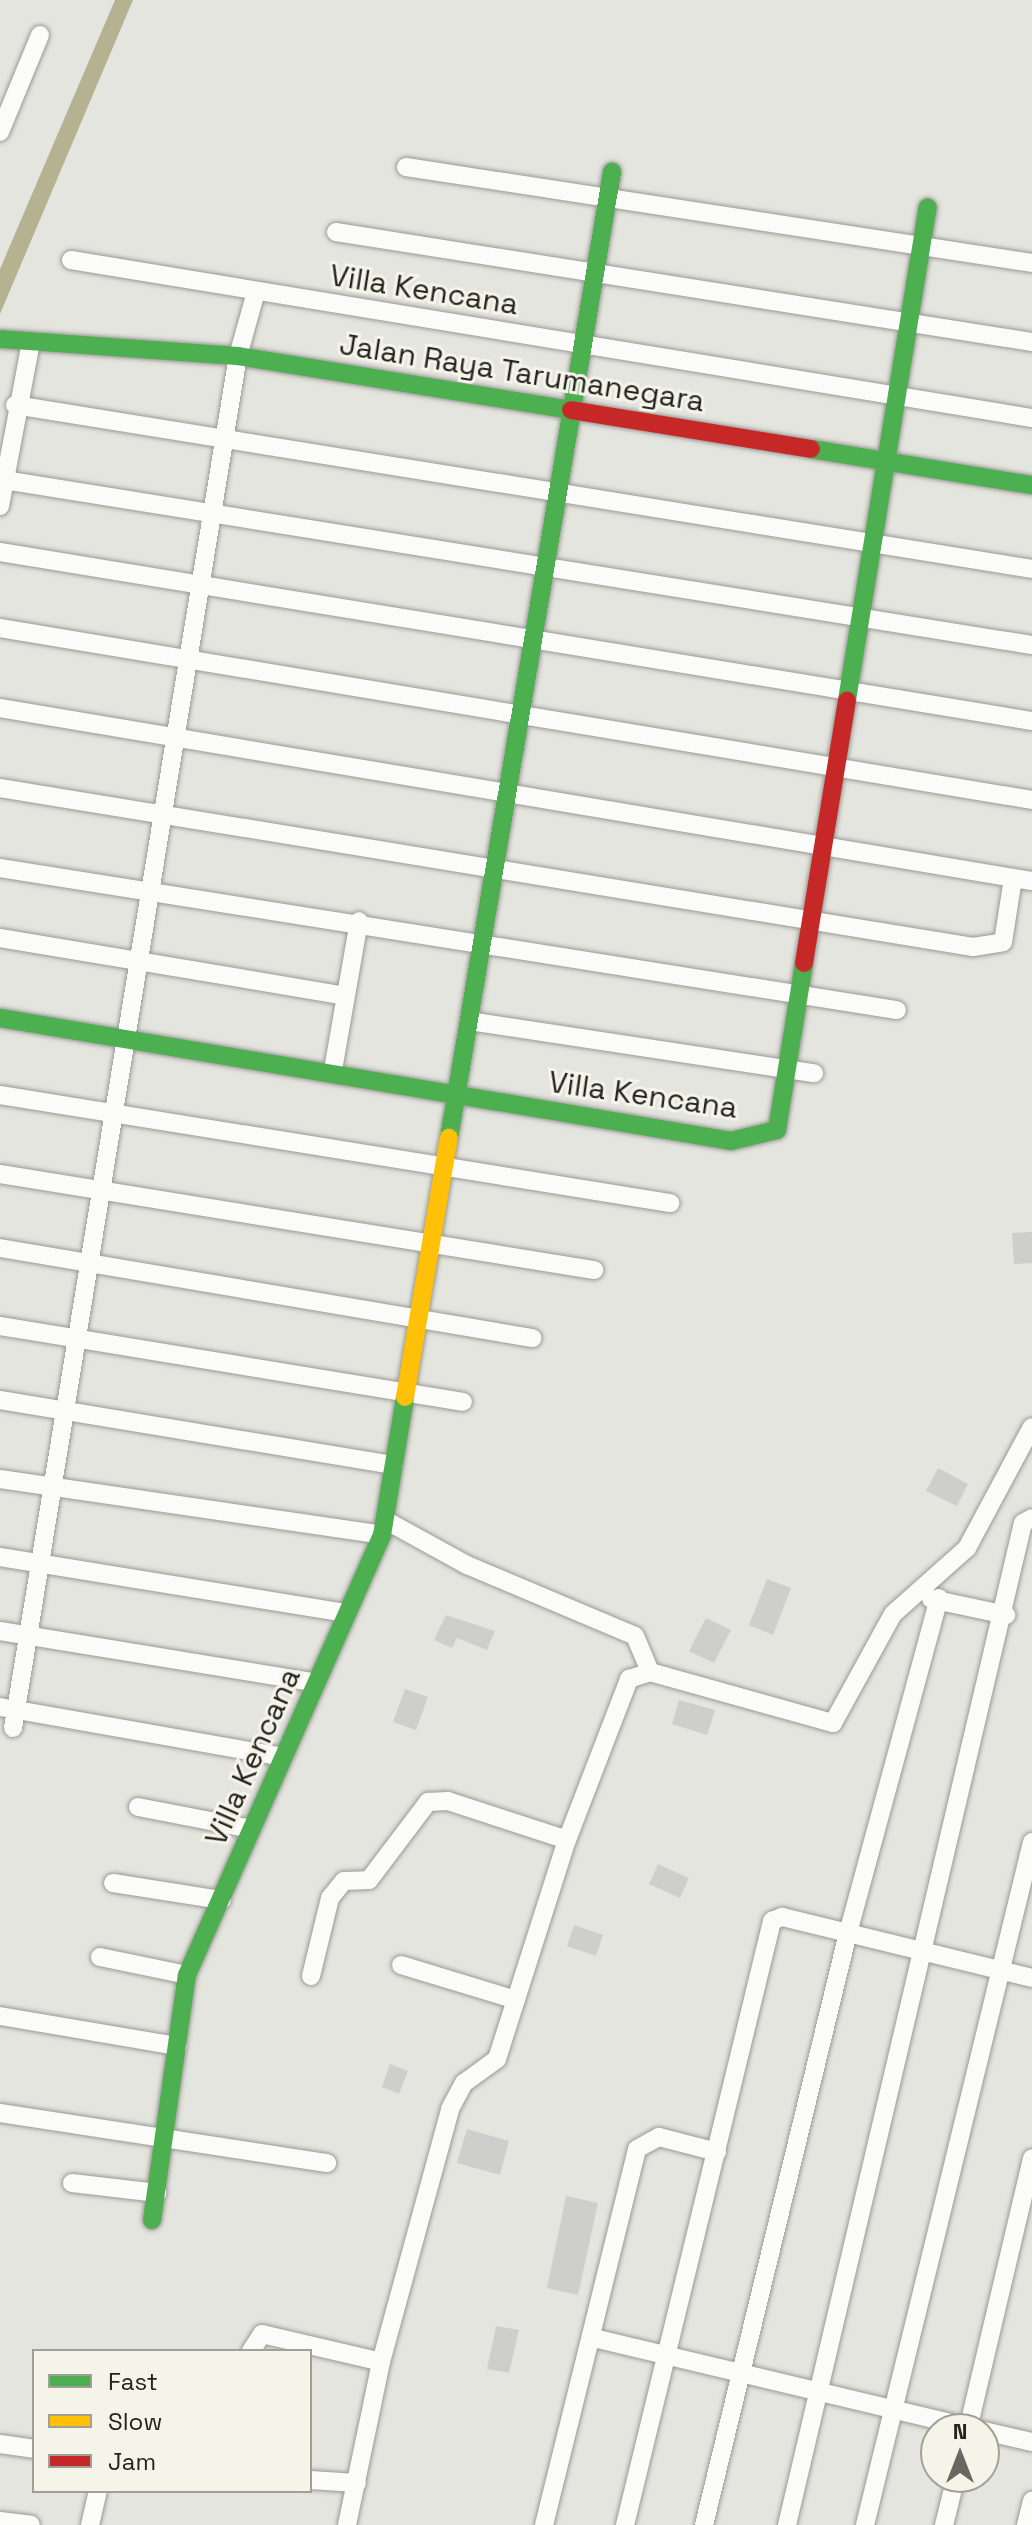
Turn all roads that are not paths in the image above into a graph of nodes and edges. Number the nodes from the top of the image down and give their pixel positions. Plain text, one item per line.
1 (40, 35) dead end
2 (7, 96) edge
3 (0, 132) edge
4 (406, 167) dead end
5 (612, 172) dead end
6 (608, 197) junction
7 (928, 208) dead end
8 (336, 232) dead end
9 (922, 245) junction
10 (71, 260) dead end
11 (1032, 263) edge
12 (595, 271) junction
13 (256, 292) junction
14 (909, 322) junction
15 (0, 339) edge
16 (31, 342) junction
17 (1032, 342) edge
18 (584, 344) junction
19 (238, 356) junction
20 (895, 396) junction
21 (15, 405) junction
22 (574, 410) junction
23 (1032, 418) edge
24 (225, 437) junction
25 (886, 459) junction
26 (4, 480) junction
27 (1032, 485) edge
28 (556, 489) junction
29 (0, 506) edge
30 (213, 514) junction
31 (873, 544) junction
32 (0, 552) edge
33 (543, 566) junction
34 (1032, 569) edge
35 (200, 586) junction
36 (863, 615) junction
37 (0, 628) edge
38 (532, 642) junction
39 (1032, 645) edge
40 (188, 662) junction
41 (850, 694) junction
42 (0, 708) edge
43 (517, 717) junction
44 (1032, 721) edge
45 (177, 738) junction
46 (836, 768) junction
47 (0, 788) edge
48 (505, 794) junction
49 (1032, 800) edge
50 (165, 813) junction
51 (825, 846) junction
52 (494, 865) junction
53 (0, 868) edge
54 (1023, 880) edge
55 (148, 891) junction
56 (815, 917) junction
57 (359, 921) junction
58 (0, 938) edge
59 (483, 945) junction
60 (138, 961) junction
61 (800, 990) junction
62 (345, 996) junction
63 (897, 1010) dead end
64 (0, 1018) edge
65 (469, 1021) junction
66 (126, 1038) junction
67 (789, 1066) junction
68 (333, 1070) junction
69 (814, 1073) dead end
70 (455, 1093) junction
71 (0, 1095) edge
72 (114, 1113) junction
73 (445, 1167) junction
74 (0, 1174) edge
75 (104, 1190) junction
76 (670, 1203) dead end
77 (432, 1243) junction
78 (0, 1248) edge
79 (93, 1265) junction
80 (594, 1270) dead end
81 (418, 1319) junction
82 (0, 1326) edge
83 (532, 1338) dead end
84 (80, 1341) junction
85 (406, 1393) junction
86 (0, 1400) edge
87 (463, 1402) dead end
88 (68, 1410) junction
89 (1032, 1427) edge
90 (394, 1465) junction
91 (0, 1479) edge
92 (54, 1487) junction
93 (1032, 1518) edge
94 (384, 1528) junction
95 (0, 1557) edge
96 (41, 1564) junction
97 (939, 1598) junction
98 (908, 1602) junction
99 (347, 1613) junction
100 (1006, 1615) junction
101 (0, 1631) edge
102 (29, 1635) junction
103 (650, 1672) junction
104 (316, 1683) junction
105 (10, 1715) edge
106 (283, 1757) junction
107 (138, 1807) dead end
108 (251, 1829) junction
109 (567, 1840) junction
110 (1032, 1842) edge
111 (113, 1883) dead end
112 (222, 1900) junction
113 (848, 1933) junction
114 (922, 1951) junction
115 (100, 1957) dead end
116 (401, 1965) dead end
117 (997, 1969) junction
118 (187, 1975) junction
119 (311, 1976) dead end
120 (1032, 1978) edge
121 (516, 2000) junction
122 (0, 2016) edge
123 (177, 2046) junction
124 (0, 2113) edge
125 (165, 2138) junction
126 (717, 2152) junction
127 (1032, 2158) edge
128 (327, 2163) dead end
129 (72, 2183) dead end
130 (157, 2193) junction
131 (152, 2220) dead end
132 (594, 2338) junction
133 (252, 2349) edge
134 (668, 2356) junction
135 (381, 2362) junction
136 (742, 2373) junction
137 (819, 2392) junction
138 (894, 2409) junction
139 (977, 2413) edge
140 (920, 2416) edge
141 (1000, 2435) edge
142 (1032, 2442) edge
143 (0, 2444) edge
144 (32, 2445) edge
145 (312, 2480) edge
146 (357, 2483) junction
147 (98, 2493) edge
148 (952, 2493) edge
149 (1032, 2501) edge
150 (0, 2521) edge
151 (31, 2525) edge
152 (90, 2525) edge
153 (347, 2525) edge
154 (544, 2525) edge
155 (625, 2525) edge
156 (704, 2525) edge
157 (787, 2525) edge
158 (865, 2525) edge
159 (944, 2525) edge
160 (1026, 2525) edge

1 - 2 street
2 - 3 street
4 - 6 street
5 - 6 street, Villa Kencana
6 - 9 street
6 - 12 street, Villa Kencana
7 - 9 street, Villa Kencana
8 - 12 street
9 - 11 street
9 - 14 street, Villa Kencana
10 - 13 street, Villa Kencana
12 - 14 street
12 - 18 street, Villa Kencana
13 - 18 street, Villa Kencana
13 - 19 street
14 - 17 street
14 - 20 street, Villa Kencana
15 - 16 street, Jalan Raya Tarumanegara
16 - 19 street, Jalan Raya Tarumanegara
16 - 21 street
18 - 20 street, Villa Kencana
18 - 22 street, Villa Kencana
19 - 22 street, Jalan Raya Tarumanegara
19 - 24 street
20 - 23 street, Villa Kencana
20 - 25 street, Villa Kencana
21 - 24 street
21 - 26 street
22 - 25 street, Jalan Raya Tarumanegara
22 - 28 street, Villa Kencana
24 - 28 street
24 - 30 street
25 - 27 street, Jalan Raya Tarumanegara
25 - 31 street, Villa Kencana
26 - 29 street
26 - 30 street
28 - 31 street
28 - 33 street, Villa Kencana
30 - 33 street
30 - 35 street
31 - 34 street
31 - 36 street, Villa Kencana
32 - 35 street
33 - 36 street
33 - 38 street, Villa Kencana
35 - 38 street
35 - 40 street
36 - 39 street
36 - 41 street, Villa Kencana
37 - 40 street
38 - 41 street
38 - 43 street, Villa Kencana
40 - 43 street
40 - 45 street
41 - 44 street
41 - 46 street, Villa Kencana
42 - 45 street
43 - 46 street
43 - 48 street, Villa Kencana
45 - 48 street
45 - 50 street
46 - 49 street
46 - 51 street, Villa Kencana
47 - 50 street
48 - 51 street
48 - 52 street, Villa Kencana
50 - 52 street
50 - 55 street
51 - 54 street
51 - 56 street, Villa Kencana
52 - 56 street
52 - 59 street, Villa Kencana
53 - 55 street
54 - 56 street
55 - 57 street
55 - 60 street
56 - 61 street, Villa Kencana
57 - 59 street
57 - 62 street
58 - 60 street
59 - 61 street
59 - 65 street, Villa Kencana
60 - 62 street
60 - 66 street
61 - 63 street
61 - 67 street, Villa Kencana
62 - 68 street
64 - 66 street, Villa Kencana
65 - 67 street
65 - 70 street, Villa Kencana
66 - 68 street, Villa Kencana
66 - 72 street
67 - 69 street
67 - 70 street, Villa Kencana
68 - 70 street, Villa Kencana
70 - 73 street, Villa Kencana
71 - 72 street
72 - 73 street
72 - 75 street
73 - 76 street
73 - 77 street, Villa Kencana
74 - 75 street
75 - 77 street
75 - 79 street
77 - 80 street
77 - 81 street, Villa Kencana
78 - 79 street
79 - 81 street
79 - 84 street
81 - 83 street
81 - 85 street, Villa Kencana
82 - 84 street
84 - 85 street
84 - 88 street
85 - 87 street
85 - 90 street, Villa Kencana
86 - 88 street
88 - 90 street
88 - 92 street
89 - 98 street
90 - 94 street, Villa Kencana
91 - 92 street
92 - 94 street
92 - 96 street
93 - 100 street
94 - 99 street, Villa Kencana
94 - 103 street
95 - 96 street
96 - 99 street
96 - 102 street
97 - 98 street
97 - 100 street
97 - 113 street
98 - 103 street
99 - 104 street, Villa Kencana
100 - 114 street
101 - 102 street
102 - 104 street
102 - 105 street
103 - 109 street
104 - 106 street, Villa Kencana
105 - 106 street
106 - 108 street, Villa Kencana
107 - 108 street
108 - 112 street, Villa Kencana
109 - 119 street
109 - 121 street
110 - 117 street
111 - 112 street
112 - 118 street, Villa Kencana
113 - 114 street
113 - 126 street
113 - 136 street
114 - 117 street
114 - 137 street
115 - 118 street
116 - 121 street
117 - 120 street
117 - 138 street
118 - 123 street, Villa Kencana
121 - 135 street
122 - 123 street
123 - 125 street, Villa Kencana
124 - 125 street
125 - 128 street
125 - 130 street, Villa Kencana
126 - 132 street
126 - 134 street
127 - 139 street
129 - 130 street
130 - 131 street, Villa Kencana
132 - 134 street
132 - 154 street
133 - 135 street
134 - 136 street
134 - 155 street
135 - 146 street
136 - 137 street
136 - 156 street
137 - 138 street
137 - 157 street
138 - 140 street
138 - 158 street
141 - 142 street
143 - 144 street
145 - 146 street
146 - 153 street
147 - 152 street
148 - 159 street
149 - 160 street
150 - 151 street

